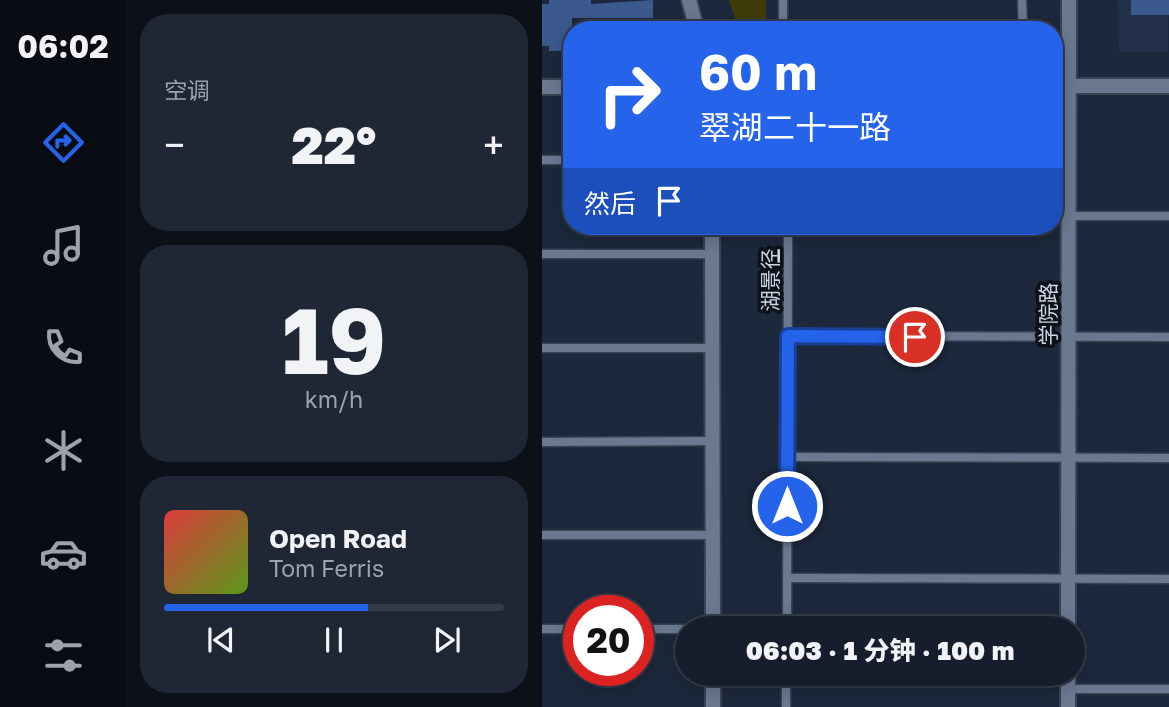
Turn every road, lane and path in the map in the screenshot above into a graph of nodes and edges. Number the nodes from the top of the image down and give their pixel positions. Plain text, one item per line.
1 (689, 0) edge
2 (783, 0) edge
3 (1023, 0) edge
4 (1069, 0) edge
5 (695, 21) edge
6 (783, 21) edge
7 (1023, 21) edge
8 (1063, 74) edge
9 (542, 86) edge
10 (563, 86) edge
11 (1063, 86) edge
12 (1168, 86) edge
13 (542, 160) edge
14 (563, 160) edge
15 (1063, 216) edge
16 (1168, 216) edge
17 (1063, 233) edge
18 (712, 235) edge
19 (788, 235) edge
20 (542, 254) edge
21 (712, 254) junction
22 (788, 336) junction
23 (1069, 337) junction
24 (1168, 337) edge
25 (542, 348) edge
26 (712, 348) junction
27 (542, 442) edge
28 (712, 442) junction
29 (787, 457) junction
30 (1068, 458) junction
31 (1168, 458) edge
32 (542, 535) edge
33 (712, 535) junction
34 (787, 578) junction
35 (1068, 579) junction
36 (1168, 579) edge
37 (712, 616) edge
38 (787, 616) edge
39 (1068, 616) edge
40 (542, 629) edge
41 (563, 629) edge
42 (654, 629) edge
43 (675, 629) edge
44 (1085, 682) edge
45 (713, 686) edge
46 (786, 686) edge
47 (1068, 686) edge
48 (1168, 689) edge
49 (713, 707) edge
50 (786, 707) edge
51 (1068, 707) edge

1 - 5 street
2 - 6 lane
3 - 7 lane
4 - 8 street, 学院路
9 - 10 street
11 - 12 street
13 - 14 lane
15 - 16 lane
17 - 23 street, 学院路
18 - 21 street
19 - 22 lane, 湖景径
20 - 21 lane
21 - 26 street
22 - 23 lane
22 - 29 lane, 湖景径
23 - 24 lane
23 - 30 street, 学院路
25 - 26 lane
26 - 28 street
27 - 28 lane
28 - 33 street
29 - 30 lane
29 - 34 lane, 湖景径
30 - 31 lane
30 - 35 street, 学院路
32 - 33 lane
33 - 37 street
34 - 35 lane
34 - 38 lane, 湖景径
35 - 36 lane
35 - 39 street, 学院路
40 - 41 lane
42 - 43 lane
44 - 48 lane
45 - 49 street
46 - 50 lane
47 - 51 street

